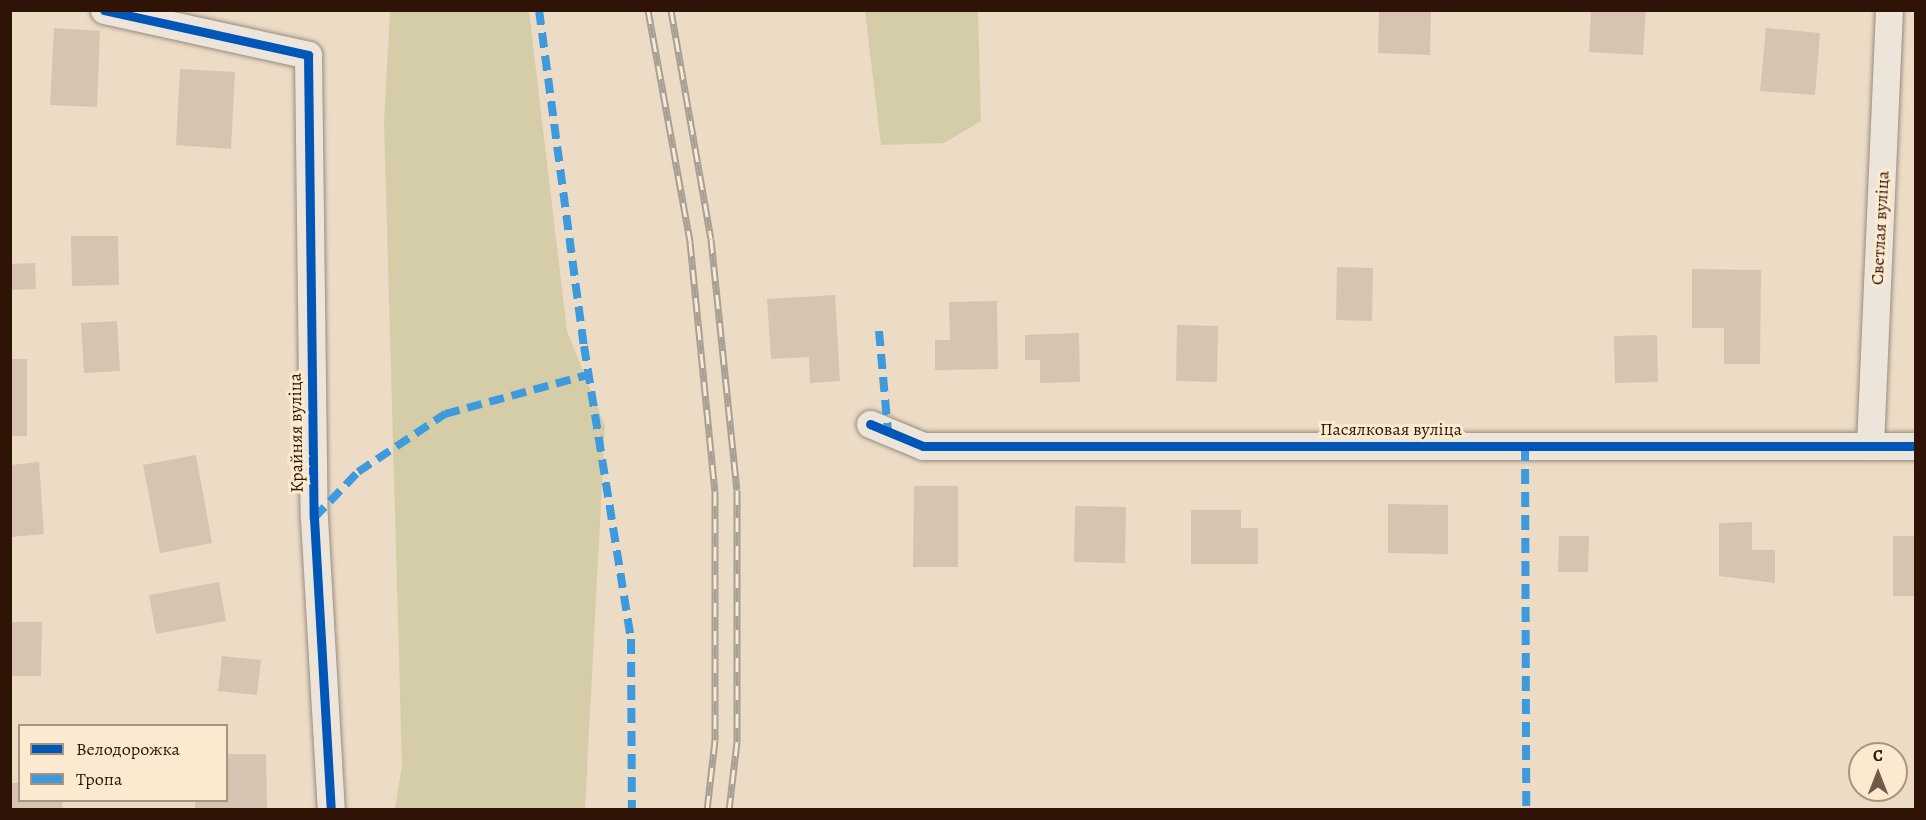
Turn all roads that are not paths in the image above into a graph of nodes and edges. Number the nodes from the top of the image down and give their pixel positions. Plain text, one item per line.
1 (104, 10) edge
2 (1889, 10) edge
3 (870, 424) dead end
4 (1870, 445) junction
5 (1916, 446) edge
6 (331, 810) edge

1 - 6 street, Крайняя вуліца
2 - 4 street, Светлая вуліца
3 - 4 street, Пасялковая вуліца
4 - 5 street, Пасялковая вуліца

